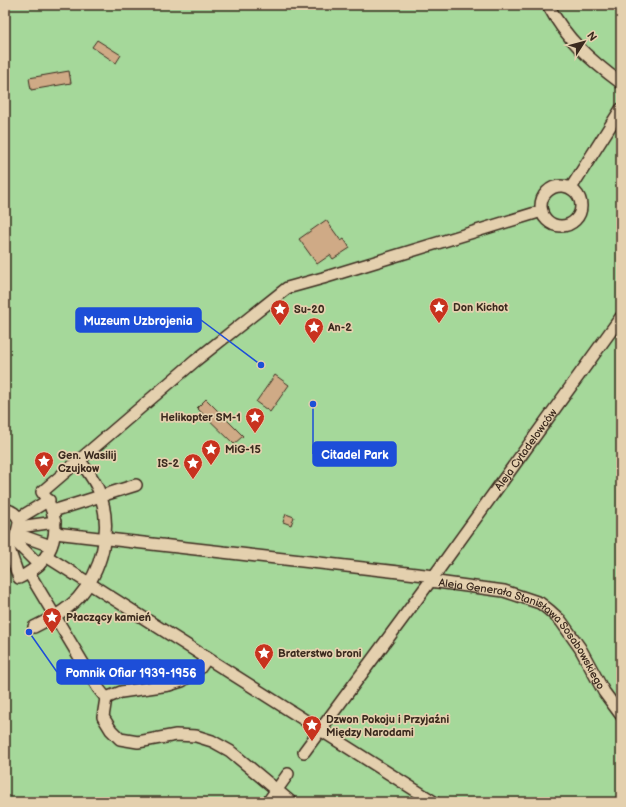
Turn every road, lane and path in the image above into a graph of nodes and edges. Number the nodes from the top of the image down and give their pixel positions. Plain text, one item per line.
1 (548, 5) edge
2 (621, 83) edge
3 (621, 109) edge
4 (571, 188) junction
5 (542, 211) junction
6 (621, 317) edge
7 (79, 460) junction
8 (136, 485) dead end
9 (101, 496) junction
10 (49, 500) junction
11 (5, 509) edge
12 (54, 516) junction
13 (54, 533) junction
14 (13, 534) edge
15 (104, 538) junction
16 (49, 551) junction
17 (39, 565) junction
18 (29, 573) junction
19 (432, 578) junction
20 (89, 583) junction
21 (55, 616) junction
22 (34, 627) dead end
23 (208, 658) junction
24 (106, 698) junction
25 (621, 715) edge
26 (321, 730) junction
27 (304, 752) dead end
28 (288, 774) dead end
29 (277, 789) junction
30 (268, 802) edge
31 (291, 802) edge
32 (434, 802) edge

1 - 2 street
3 - 4 street
4 - 5 street
4 - 5 street
5 - 7 street
6 - 19 street, Aleja Cytadelowców
7 - 9 street
7 - 10 street
8 - 9 street
9 - 12 street
9 - 15 street
10 - 12 street
10 - 14 street
11 - 14 street
12 - 13 street
12 - 14 street
13 - 15 street, Aleja Generała Stanisława Sosabowskiego
13 - 16 street
14 - 16 street
14 - 17 street
14 - 18 street
15 - 19 street, Aleja Generała Stanisława Sosabowskiego
15 - 20 street
16 - 17 street
16 - 20 street
17 - 18 street
18 - 21 street
19 - 25 street, Aleja Generała Stanisława Sosabowskiego
19 - 26 street, Aleja Cytadelowców
20 - 21 street
20 - 23 street
21 - 22 street
21 - 24 street
23 - 24 street
23 - 26 street
24 - 29 street
26 - 27 street, Aleja Cytadelowców
26 - 32 street
28 - 29 street
29 - 30 street
29 - 31 street

